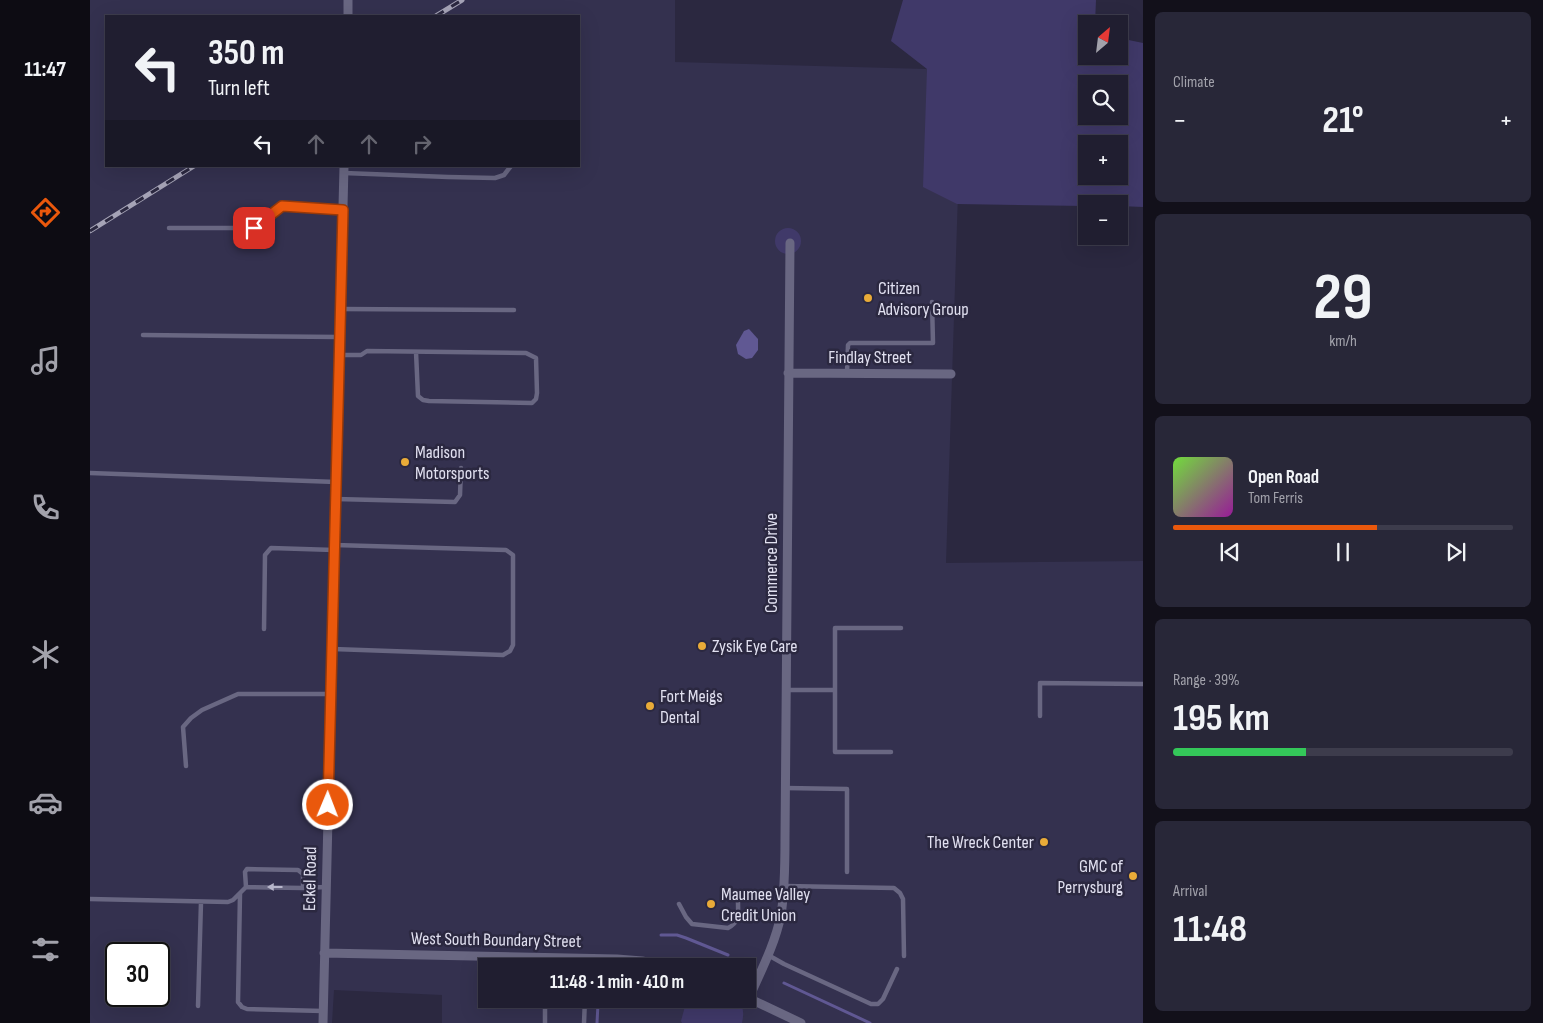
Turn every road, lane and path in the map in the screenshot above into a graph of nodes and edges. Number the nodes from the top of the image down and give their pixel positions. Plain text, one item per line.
1 (348, 0) edge
2 (348, 15) edge
3 (510, 167) edge
4 (344, 170) edge
5 (343, 210) junction
6 (169, 228) dead end
7 (790, 243) dead end
8 (932, 302) dead end
9 (340, 309) junction
10 (514, 310) dead end
11 (143, 335) dead end
12 (340, 337) junction
13 (416, 352) junction
14 (339, 355) junction
15 (788, 373) junction
16 (847, 374) junction
17 (951, 374) dead end
18 (461, 468) dead end
19 (90, 473) edge
20 (336, 482) junction
21 (335, 499) junction
22 (334, 548) junction
23 (901, 628) dead end
24 (264, 629) dead end
25 (332, 649) junction
26 (1143, 684) edge
27 (786, 690) junction
28 (835, 690) junction
29 (330, 694) junction
30 (1040, 716) dead end
31 (891, 752) dead end
32 (186, 766) dead end
33 (785, 788) junction
34 (847, 872) dead end
35 (783, 886) junction
36 (246, 887) junction
37 (326, 887) junction
38 (303, 888) junction
39 (240, 893) junction
40 (90, 899) edge
41 (201, 902) junction
42 (738, 902) dead end
43 (679, 904) dead end
44 (324, 952) junction
45 (768, 955) junction
46 (904, 956) dead end
47 (478, 959) edge
48 (897, 969) dead end
49 (756, 979) edge
50 (756, 1001) edge
51 (198, 1006) dead end
52 (546, 1008) edge
53 (585, 1008) edge
54 (323, 1011) junction
55 (323, 1023) edge
56 (545, 1023) edge
57 (584, 1023) edge
58 (801, 1023) edge

1 - 2 street
3 - 4 lane
4 - 5 street, Eckel Road
5 - 6 lane
5 - 9 street, Eckel Road
7 - 15 street, Commerce Drive
8 - 16 lane
9 - 10 lane
9 - 12 street, Eckel Road
11 - 12 lane
12 - 14 street, Eckel Road
13 - 13 lane
13 - 14 lane
14 - 20 street, Eckel Road
15 - 16 street, Findlay Street
15 - 27 street, Commerce Drive
16 - 17 street, Findlay Street
18 - 21 lane
19 - 20 lane
20 - 21 street, Eckel Road
21 - 22 street, Eckel Road
22 - 24 lane
22 - 25 street, Eckel Road
22 - 25 lane
23 - 28 lane
25 - 29 street, Eckel Road
26 - 30 lane
27 - 28 lane
27 - 33 street, Commerce Drive
28 - 31 lane
29 - 32 lane
29 - 37 street, Eckel Road
33 - 34 lane
33 - 35 street, Commerce Drive
35 - 45 street, Commerce Drive
35 - 46 lane
38 -> 36 lane
36 - 38 lane
36 - 39 lane
37 - 38 lane
37 - 44 street, Eckel Road
39 - 41 lane
39 - 54 lane
40 - 41 lane
41 - 51 lane
42 - 43 lane
44 - 47 street, West South Boundary Street
44 - 54 street, Eckel Road
45 - 48 lane
45 - 49 street, Commerce Drive
50 - 58 street
52 - 56 lane
53 - 57 lane
54 - 55 street, Eckel Road

